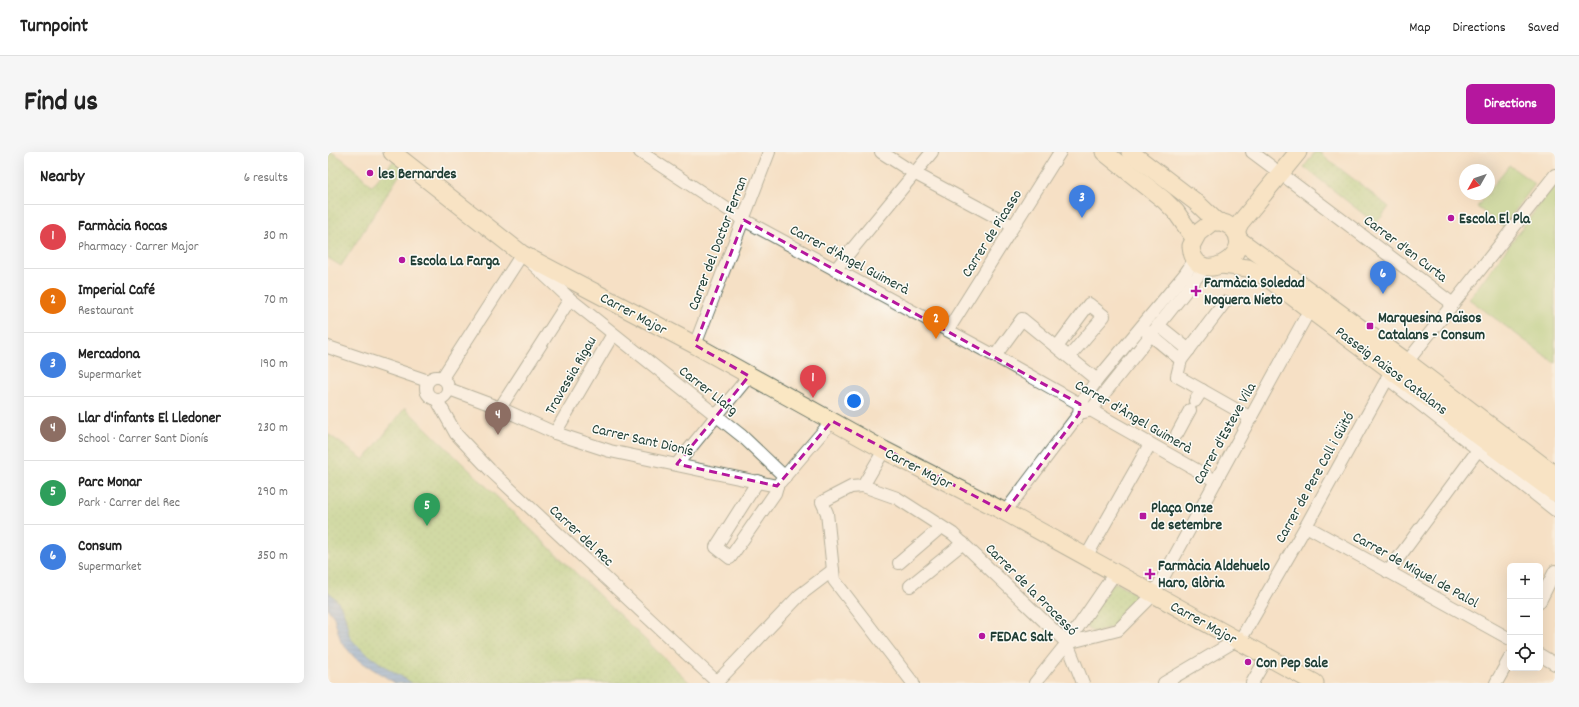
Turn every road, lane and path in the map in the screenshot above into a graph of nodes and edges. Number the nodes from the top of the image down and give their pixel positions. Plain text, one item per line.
1 (392, 152) edge
2 (640, 152) edge
3 (769, 152) edge
4 (881, 152) edge
5 (932, 152) edge
6 (1060, 152) edge
7 (1104, 152) edge
8 (1252, 152) edge
9 (1285, 152) edge
10 (1298, 152) edge
11 (1139, 154) edge
12 (1276, 170) junction
13 (914, 173) junction
14 (1555, 175) edge
15 (744, 220) junction
16 (1014, 226) junction
17 (1229, 229) junction
18 (1194, 238) junction
19 (522, 254) junction
20 (1207, 264) junction
21 (835, 270) junction
22 (570, 299) junction
23 (1225, 302) dead end
24 (1453, 304) junction
25 (1310, 309) junction
26 (1141, 325) junction
27 (1158, 325) junction
28 (948, 330) junction
29 (611, 332) junction
30 (1150, 336) junction
31 (694, 345) junction
32 (1057, 347) junction
33 (328, 348) edge
34 (1189, 350) junction
35 (996, 356) junction
36 (1069, 357) junction
37 (1181, 360) junction
38 (1407, 362) junction
39 (1390, 374) junction
40 (749, 376) junction
41 (442, 378) junction
42 (1097, 380) junction
43 (428, 381) junction
44 (449, 389) junction
45 (1202, 390) junction
46 (437, 400) junction
47 (500, 408) junction
48 (1079, 409) junction
49 (1091, 410) junction
50 (716, 417) junction
51 (1250, 418) junction
52 (832, 421) junction
53 (555, 433) junction
54 (1150, 444) junction
55 (1172, 444) junction
56 (884, 450) junction
57 (1478, 450) junction
58 (677, 464) junction
59 (1555, 475) edge
60 (785, 476) junction
61 (758, 481) junction
62 (1216, 481) junction
63 (777, 486) junction
64 (863, 486) junction
65 (1555, 493) edge
66 (1555, 510) edge
67 (1005, 512) junction
68 (941, 526) junction
69 (1306, 526) junction
70 (963, 543) junction
71 (1086, 557) junction
72 (899, 562) dead end
73 (833, 570) junction
74 (1555, 571) edge
75 (1388, 572) junction
76 (1115, 573) junction
77 (910, 586) dead end
78 (1154, 594) junction
79 (1541, 599) edge
80 (1507, 637) edge
81 (1237, 639) junction
82 (1068, 643) junction
83 (1267, 657) junction
84 (1543, 658) edge
85 (1507, 663) edge
86 (1555, 664) edge
87 (717, 683) edge
88 (913, 683) edge
89 (1035, 683) edge
90 (1083, 683) edge
91 (1164, 683) edge
92 (1252, 683) edge
93 (1315, 683) edge
94 (1496, 683) edge

1 - 19 main road, Carrer Major
2 - 15 street, Carrer d'Àngel Guimerà
3 - 15 street, Carrer del Doctor Ferran
4 - 13 street
5 - 13 street
6 - 16 street, Carrer de Picasso
7 - 18 main road
8 - 12 street, Carrer d'en Curta
9 - 12 main road
10 - 12 main road
11 - 17 main road
12 - 17 main road
12 - 24 street, Carrer d'en Curta
13 - 16 street
13 - 21 street
14 - 24 street
15 - 21 street, Carrer d'Àngel Guimerà
15 - 31 street, Carrer del Doctor Ferran
16 - 28 street, Carrer de Picasso
17 - 18 main road
17 - 20 main road
17 - 38 main road
18 - 20 main road
19 - 22 street, Carrer Major
19 - 31 main road, Carrer Major
19 - 41 street
20 - 25 main road, Passeig Països Catalans
20 - 26 street
20 - 27 street
21 - 28 street, Carrer d'Àngel Guimerà
22 - 29 street, Carrer Major
22 - 47 street
23 - 34 street
24 - 38 street, Carrer d'en Curta
25 - 39 main road, Passeig Països Catalans
25 - 51 street, Carrer d'Esteve Vila
26 - 30 street
26 - 42 street
27 - 30 street
27 - 34 street
28 - 35 street, Carrer d'Àngel Guimerà
29 - 50 street, Carrer Llarg
29 - 53 street, Travessia Rigau
30 - 37 street
30 - 49 street
31 - 40 main road, Carrer Major
32 - 35 street
32 - 36 street
32 - 36 street
33 - 43 street
34 - 37 street
35 - 48 street, Carrer d'Àngel Guimerà
36 - 42 street
37 - 45 street
38 - 59 main road
39 - 57 street, Passeig Països Catalans
39 - 65 main road, Passeig Països Catalans
39 - 69 street, Carrer de Pere Coll i Güitó
40 - 50 street
40 - 52 main road, Carrer Major
41 - 43 street
41 - 44 street
42 - 48 street
43 - 46 street
44 - 46 street
44 - 47 street, Carrer Sant Dionís
45 - 51 street
45 - 55 street
46 - 87 street, Carrer del Rec
47 - 53 street, Carrer Sant Dionís
48 - 49 street, Carrer d'Àngel Guimerà
48 - 67 street
49 - 54 street, Carrer d'Àngel Guimerà
50 - 58 street
50 - 60 street, Carrer Llarg
51 - 62 street, Carrer d'Esteve Vila
52 - 56 main road, Carrer Major
52 - 60 street
53 - 58 street, Carrer Sant Dionís
54 - 55 street, Carrer d'Àngel Guimerà
54 - 71 street
55 - 62 street, Carrer d'Àngel Guimerà
56 - 64 street
56 - 67 main road, Carrer Major
57 - 66 street, Passeig Països Catalans
57 - 75 street
58 - 61 street, Carrer Sant Dionís
60 - 63 street
61 - 63 street, Carrer Sant Dionís
61 - 63 street
62 - 78 street, Carrer d'Esteve Vila
64 - 68 street, Carrer de la Processó
64 - 73 street
67 - 71 main road, Carrer Major
68 - 70 street, Carrer de la Processó
68 - 72 street
69 - 75 street, Carrer de Miquel de Palol
69 - 81 street, Carrer de Pere Coll i Güitó
70 - 77 street, Carrer de la Processó
70 - 82 street, Carrer de la Processó
71 - 76 main road, Carrer Major
73 - 87 street
73 - 88 street
74 - 79 street
75 - 80 street, Carrer de Miquel de Palol
76 - 78 main road, Carrer Major
76 - 82 street
78 - 81 main road, Carrer Major
78 - 82 street, Carrer d'Esteve Vila
81 - 83 main road, Carrer Major
81 - 91 street, Carrer de Pere Coll i Güitó
82 - 89 street
82 - 90 street, Carrer de la Processó
83 - 92 street
83 - 93 main road, Carrer Major
84 - 86 street
85 - 94 street

